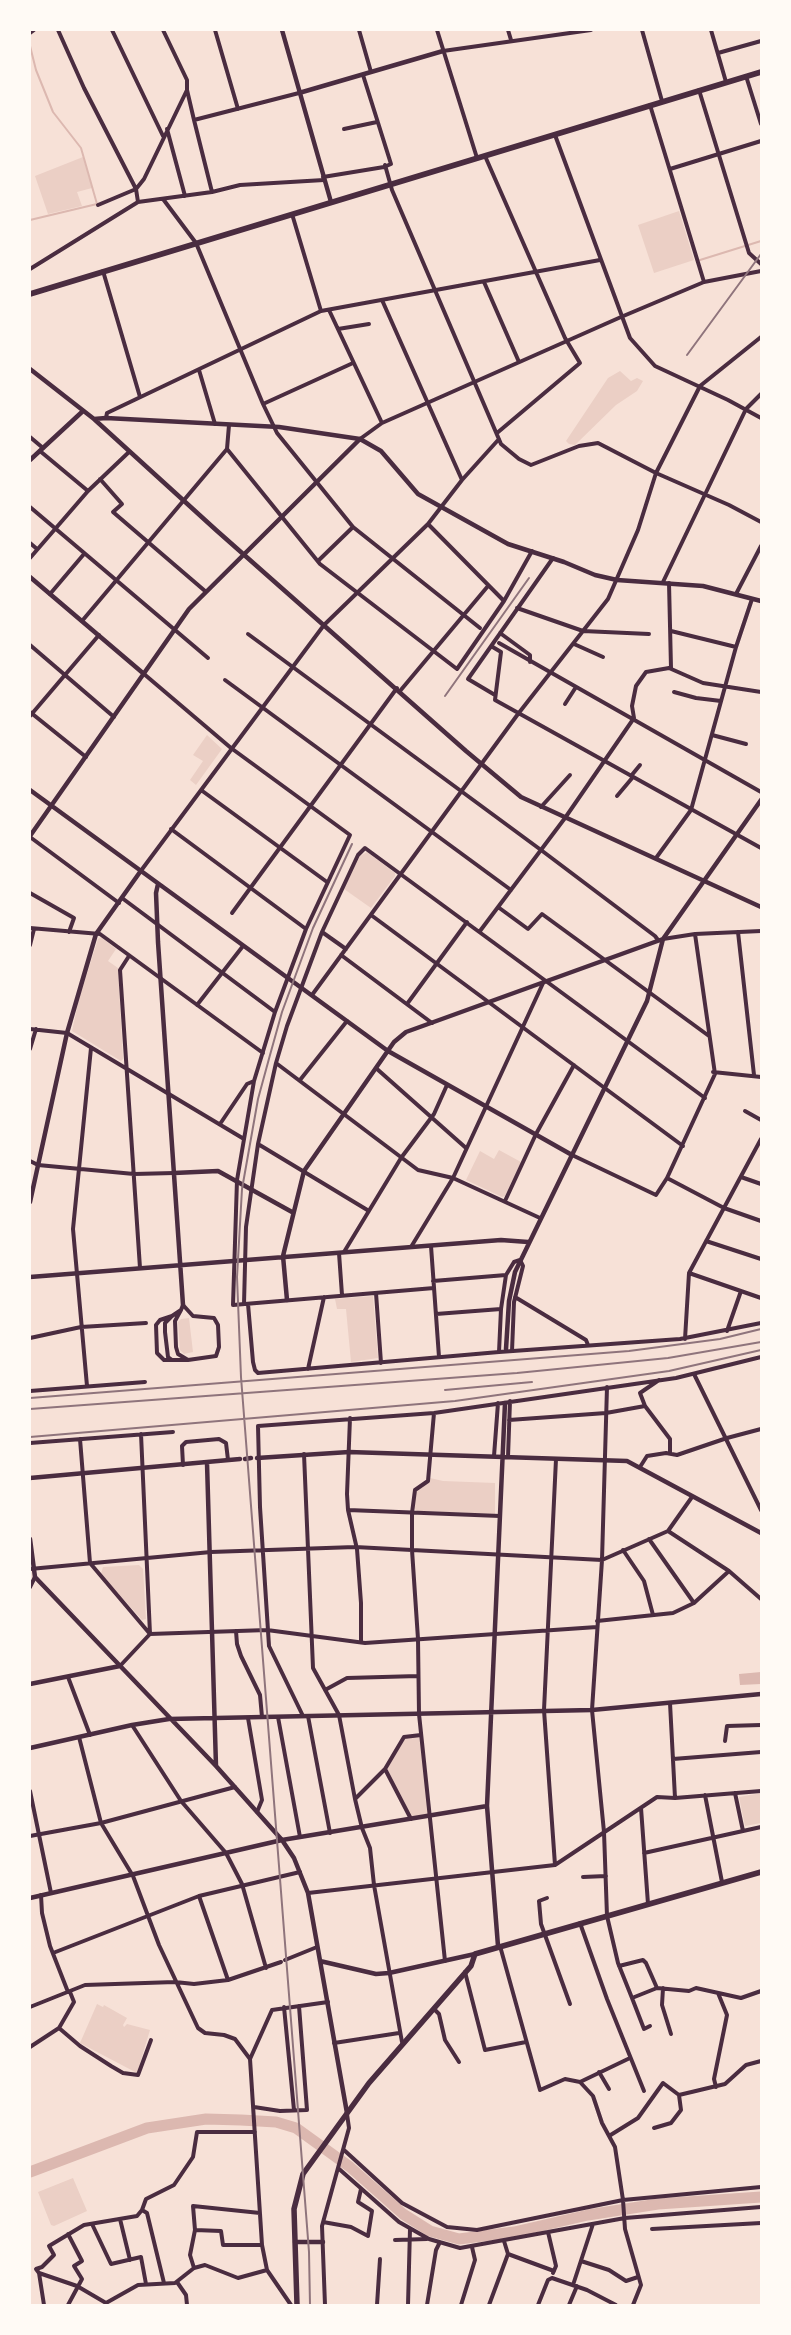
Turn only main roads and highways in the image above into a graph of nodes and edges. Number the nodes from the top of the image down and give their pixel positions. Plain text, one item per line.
1 (761, 72) edge
2 (30, 294) edge
3 (761, 1872) edge
4 (297, 2305) edge

1 - 2 highway
3 - 4 main road

